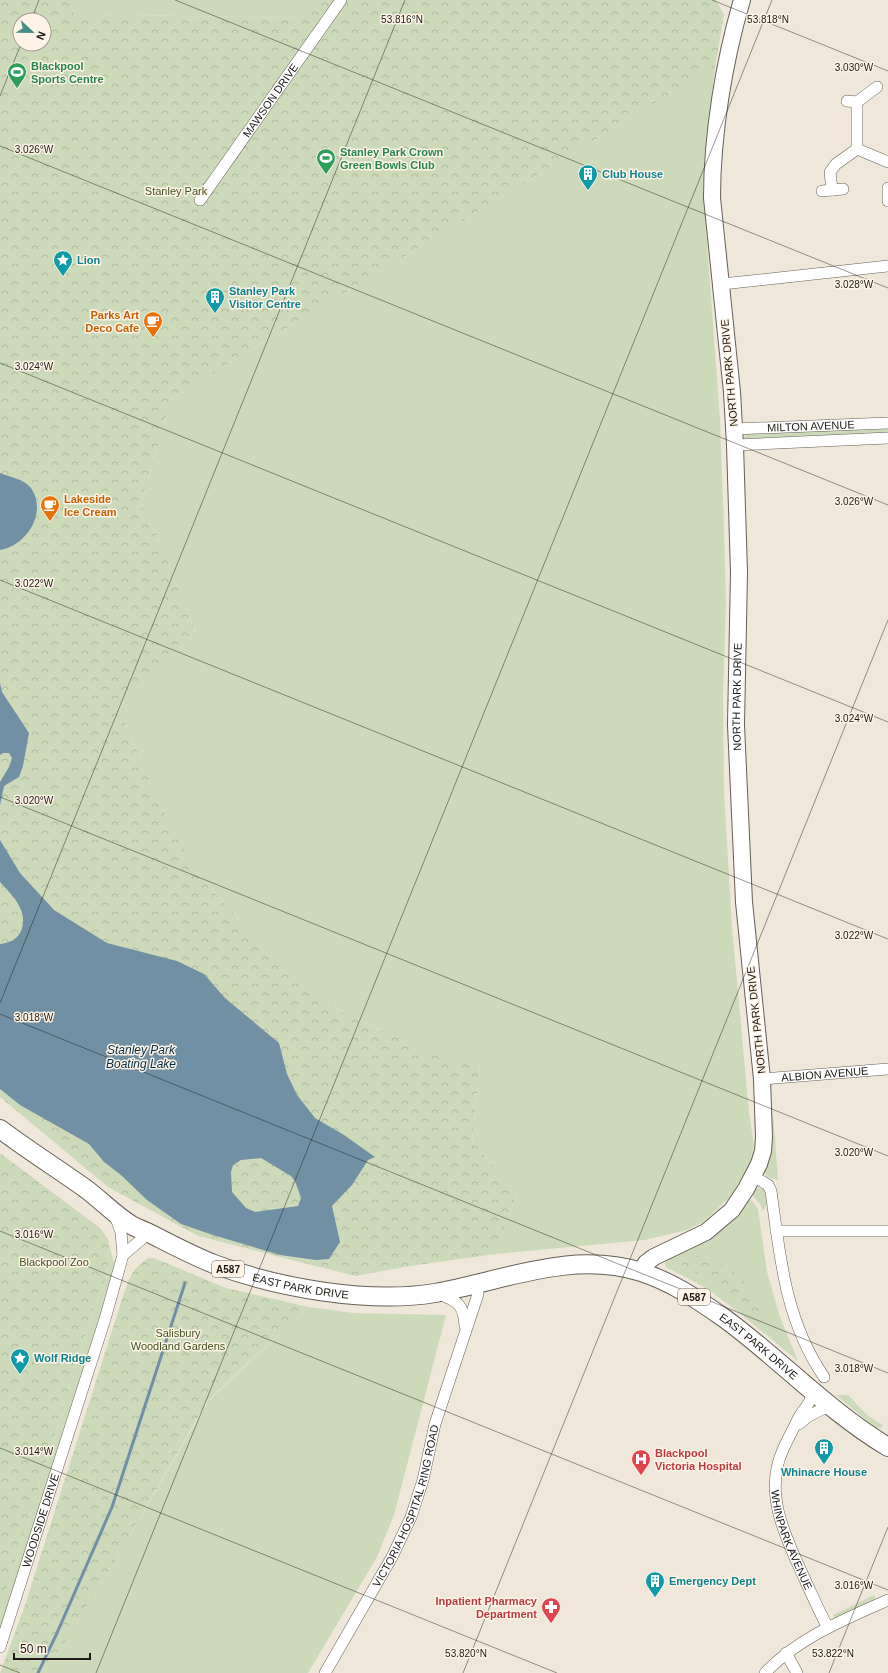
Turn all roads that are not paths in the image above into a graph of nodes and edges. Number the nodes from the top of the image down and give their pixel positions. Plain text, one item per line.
1 (341, 0) edge
2 (737, 4) edge
3 (877, 87) dead end
4 (857, 149) junction
5 (888, 162) edge
6 (843, 188) dead end
7 (888, 188) edge
8 (200, 200) dead end
9 (888, 201) edge
10 (888, 266) edge
11 (722, 284) junction
12 (888, 423) edge
13 (734, 429) junction
14 (888, 438) edge
15 (735, 445) junction
16 (888, 1069) edge
17 (762, 1079) junction
18 (0, 1129) edge
19 (753, 1176) junction
20 (112, 1210) junction
21 (776, 1231) junction
22 (888, 1231) edge
23 (147, 1232) junction
24 (123, 1255) junction
25 (640, 1272) junction
26 (475, 1283) junction
27 (436, 1293) junction
28 (466, 1329) junction
29 (824, 1377) dead end
30 (812, 1390) junction
31 (830, 1405) junction
32 (796, 1427) junction
33 (888, 1447) edge
34 (888, 1600) edge
35 (828, 1628) junction
36 (0, 1647) edge
37 (786, 1653) junction
38 (325, 1673) edge
39 (765, 1673) edge
40 (798, 1673) edge

1 - 8 street, MAWSON DRIVE
2 - 11 street, NORTH PARK DRIVE
3 - 4 street
4 - 5 street
4 - 6 street
7 - 9 street
10 - 11 street
11 - 13 street, NORTH PARK DRIVE
12 - 13 street, MILTON AVENUE
13 - 15 street, NORTH PARK DRIVE
14 - 15 street, MILTON AVENUE
15 - 17 street, NORTH PARK DRIVE
16 - 17 street, ALBION AVENUE
17 - 19 street, NORTH PARK DRIVE
18 - 20 main road, EAST PARK DRIVE / A587
19 - 21 street
19 - 25 street
20 - 23 main road, EAST PARK DRIVE / A587
20 - 24 street, WOODSIDE DRIVE
21 - 22 street
21 - 29 street
23 - 24 street
23 - 27 main road, EAST PARK DRIVE / A587
24 - 36 street, WOODSIDE DRIVE
25 - 26 main road, EAST PARK DRIVE / A587
25 - 30 main road, EAST PARK DRIVE / A587
26 - 27 main road, EAST PARK DRIVE / A587
26 - 28 street, VICTORIA HOSPITAL RING ROAD
27 - 28 street, VICTORIA HOSPITAL RING ROAD
28 - 38 street, VICTORIA HOSPITAL RING ROAD
30 - 31 main road, A587
30 - 32 street, WHINPARK AVENUE
31 - 32 street, WHINPARK AVENUE
31 - 33 main road, A587
32 - 35 street, WHINPARK AVENUE
34 - 35 street
35 - 37 street
37 - 39 street
37 - 40 street

